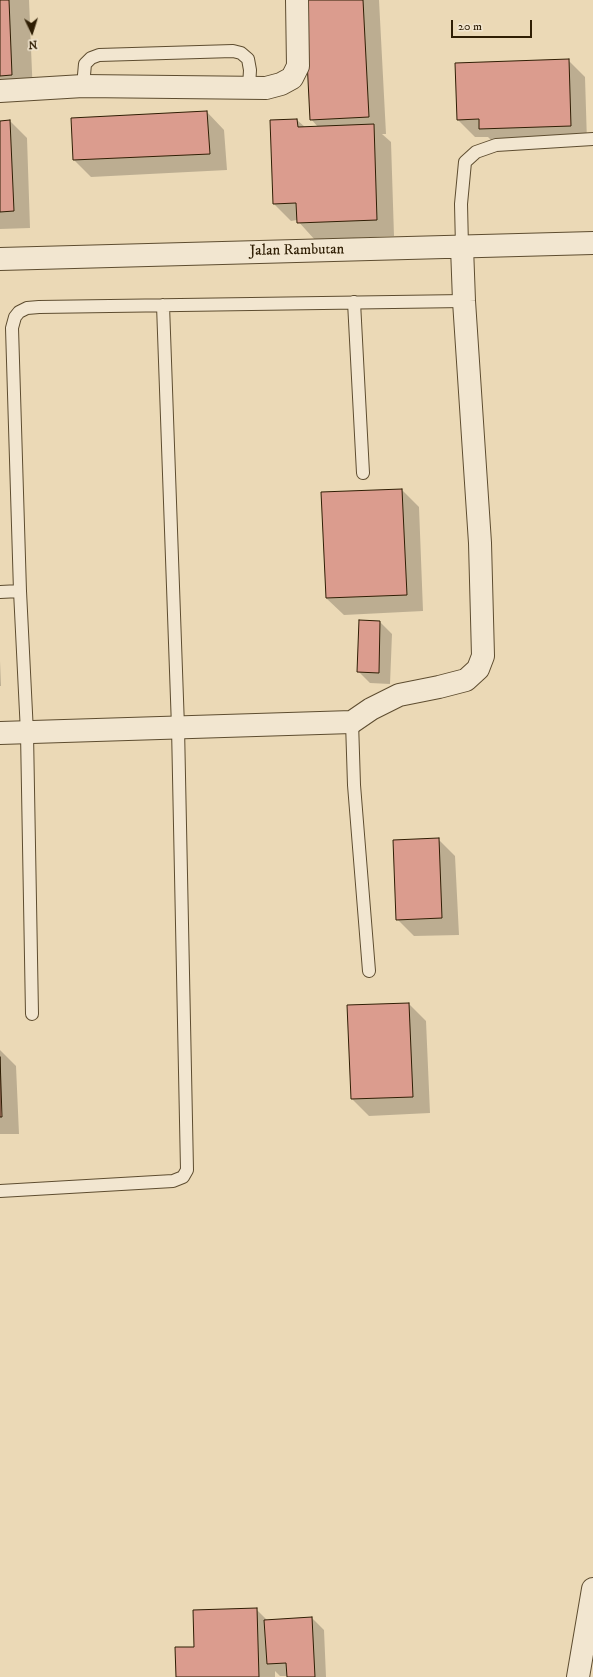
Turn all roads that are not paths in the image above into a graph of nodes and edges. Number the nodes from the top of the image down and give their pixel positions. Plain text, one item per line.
1 (298, 0) edge
2 (84, 86) junction
3 (249, 87) junction
4 (0, 91) edge
5 (593, 139) edge
6 (593, 243) edge
7 (462, 246) junction
8 (0, 259) edge
9 (464, 301) junction
10 (354, 302) junction
11 (163, 305) junction
12 (363, 473) dead end
13 (0, 592) edge
14 (20, 592) junction
15 (352, 722) junction
16 (178, 727) junction
17 (0, 733) edge
18 (26, 733) junction
19 (369, 972) dead end
20 (32, 1014) dead end
21 (0, 1191) edge
22 (593, 1589) edge
23 (578, 1677) edge

1 - 3 street
2 - 3 street
2 - 3 lane
2 - 4 street
5 - 7 lane
6 - 7 street, Jalan Rambutan
7 - 8 street, Jalan Rambutan
7 - 9 street
9 - 10 lane
9 - 15 street
10 - 11 lane
10 - 12 lane
11 - 14 lane
11 - 16 lane
13 - 14 lane
14 - 18 lane
15 - 16 street
15 - 19 lane
16 - 18 street
16 - 21 lane
17 - 18 street
18 - 20 lane
22 - 23 street

